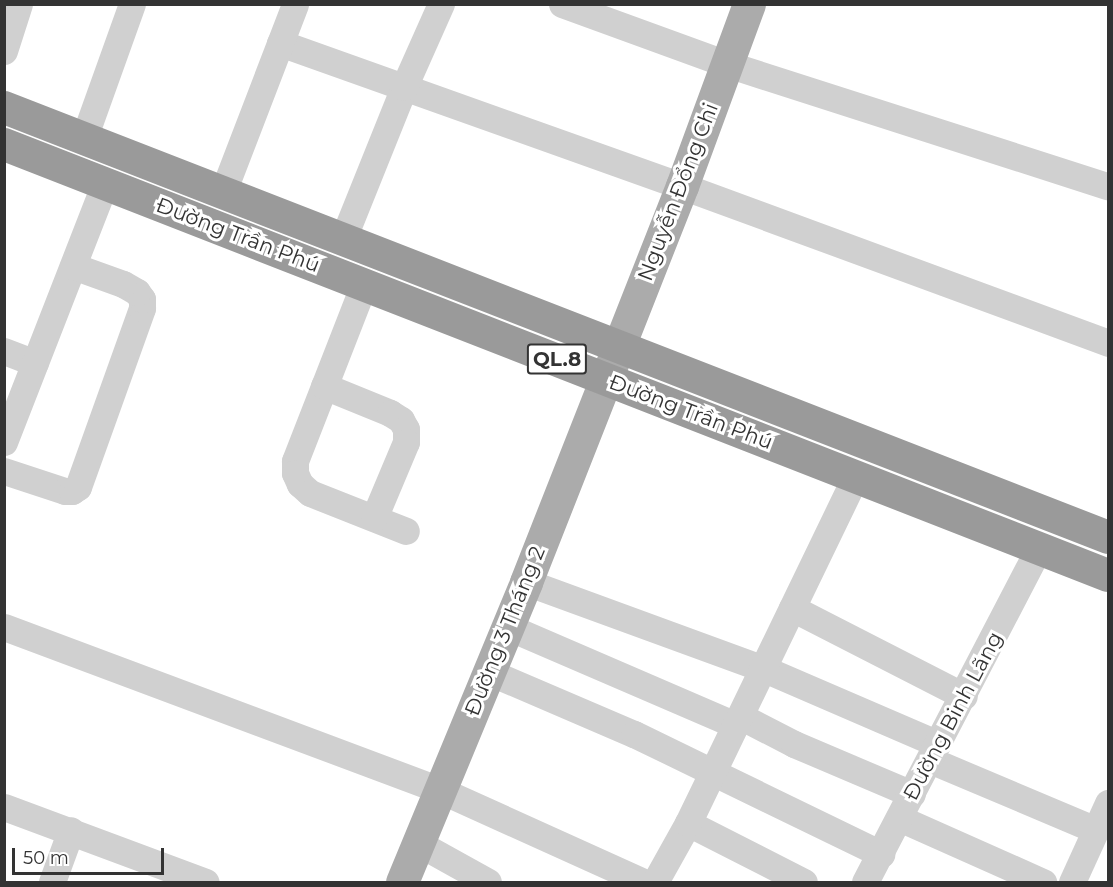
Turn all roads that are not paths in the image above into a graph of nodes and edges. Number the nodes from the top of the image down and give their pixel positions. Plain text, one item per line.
1 (18, 4) edge
2 (132, 4) edge
3 (295, 4) edge
4 (441, 4) edge
5 (562, 4) edge
6 (749, 4) edge
7 (280, 43) junction
8 (4, 51) edge
9 (727, 64) junction
10 (404, 87) junction
11 (4, 107) edge
12 (84, 138) junction
13 (4, 144) edge
14 (120, 152) junction
15 (105, 183) junction
16 (682, 186) junction
17 (1108, 186) edge
18 (223, 192) junction
19 (343, 239) junction
20 (73, 266) junction
21 (364, 284) junction
22 (1108, 343) edge
23 (618, 346) junction
24 (4, 351) edge
25 (35, 363) junction
26 (604, 378) junction
27 (324, 386) junction
28 (5, 437) edge
29 (4, 471) edge
30 (856, 476) junction
31 (374, 518) junction
32 (406, 531) dead end
33 (1108, 537) edge
34 (1039, 548) junction
35 (1108, 575) edge
36 (526, 582) junction
37 (792, 608) junction
38 (4, 627) edge
39 (508, 627) junction
40 (764, 669) junction
41 (489, 672) junction
42 (963, 696) junction
43 (738, 721) junction
44 (934, 752) junction
45 (713, 771) junction
46 (440, 790) junction
47 (912, 794) junction
48 (1108, 803) edge
49 (4, 807) edge
50 (899, 818) junction
51 (688, 823) junction
52 (71, 830) junction
53 (1096, 830) junction
54 (418, 843) junction
55 (874, 874) edge
56 (52, 882) edge
57 (207, 882) edge
58 (402, 882) edge
59 (488, 882) edge
60 (644, 882) edge
61 (654, 882) edge
62 (804, 882) edge
63 (1043, 882) edge
64 (1072, 882) edge

1 - 8 street
2 - 12 street
3 - 7 street
4 - 10 street
5 - 9 street
6 - 9 main road, Nguyễn Đổng Chi
7 - 10 street
7 - 18 street
9 - 16 main road, Nguyễn Đổng Chi
9 - 17 street
10 - 16 street
10 - 19 street
11 - 12 highway, Đường Trần Phú / QL.8
12 - 14 highway, Đường Trần Phú / QL.8
13 - 15 highway, Đường Trần Phú / QL.8
14 - 15 main road
14 - 18 highway, Đường Trần Phú / QL.8
15 - 20 street
15 - 21 highway, Đường Trần Phú / QL.8
16 - 22 street
16 - 23 main road, Nguyễn Đổng Chi
18 - 19 highway, Đường Trần Phú / QL.8
19 - 23 highway, Đường Trần Phú / QL.8
20 - 25 street
20 - 29 street
21 - 26 highway, Đường Trần Phú / QL.8
21 - 27 street
23 - 26 main road, Nguyễn Đổng Chi
23 - 33 highway, Đường Trần Phú / QL.8
24 - 25 street
25 - 28 street
26 - 30 highway, Đường Trần Phú / QL.8
26 - 36 main road, Đường 3 Tháng 2
27 - 31 street
27 - 31 street
30 - 34 highway, Đường Trần Phú / QL.8
30 - 37 street
31 - 32 street
34 - 35 highway, Đường Trần Phú / QL.8
34 - 42 street, Đường Binh Lãng
36 - 39 main road, Đường 3 Tháng 2
36 - 40 street
37 - 40 street
37 - 42 street
38 - 46 street
39 - 41 main road, Đường 3 Tháng 2
39 - 43 street
40 - 43 street
40 - 44 street
41 - 45 street
41 - 46 main road, Đường 3 Tháng 2
42 - 44 street, Đường Binh Lãng
43 - 45 street
43 - 47 street
44 - 47 street, Đường Binh Lãng
44 - 53 street
45 - 51 street
45 - 55 street
46 - 54 main road, Đường 3 Tháng 2
46 - 60 street
47 - 50 street, Đường Binh Lãng
48 - 53 street
49 - 52 street
50 - 55 street, Đường Binh Lãng
50 - 63 street
51 - 61 street
51 - 62 street
52 - 56 street
52 - 57 street
53 - 64 street
54 - 58 main road, Đường 3 Tháng 2
54 - 59 street

